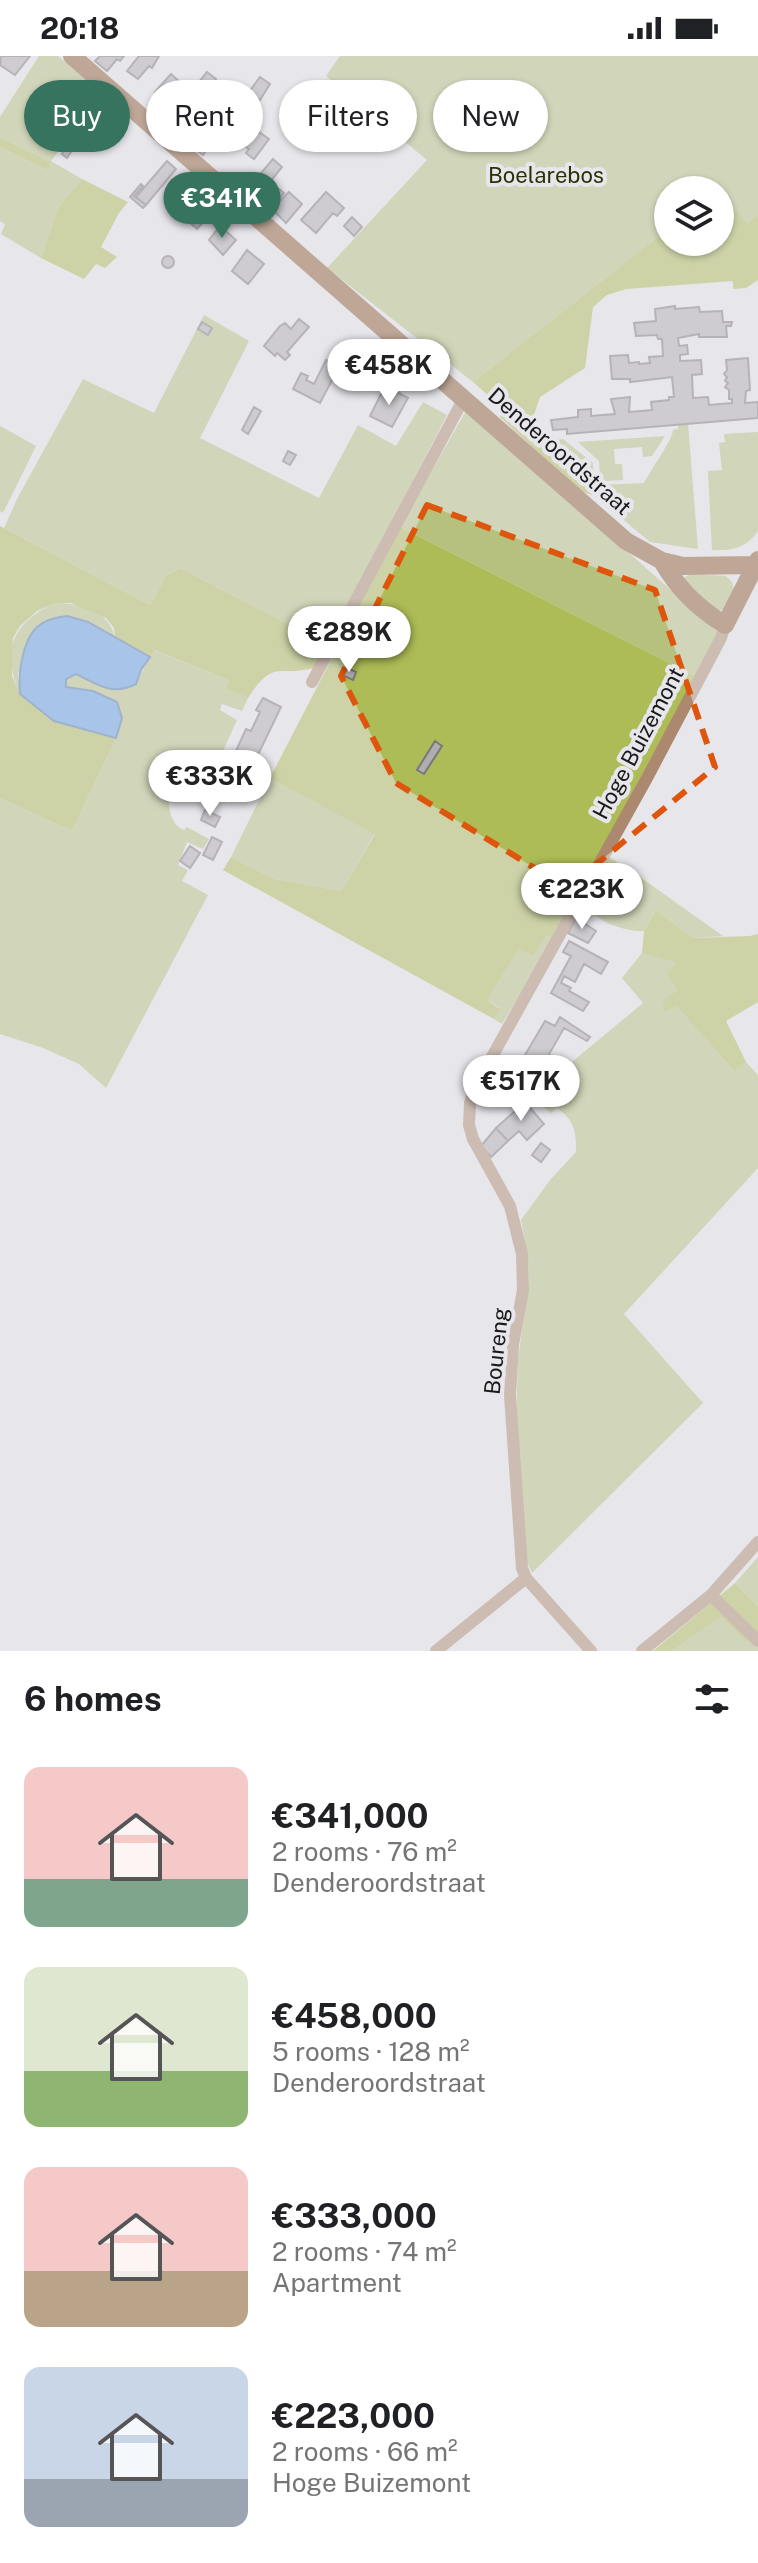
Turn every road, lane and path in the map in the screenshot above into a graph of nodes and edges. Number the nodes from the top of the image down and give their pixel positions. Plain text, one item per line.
1 (72, 56) edge
2 (464, 398) junction
3 (662, 561) junction
4 (756, 563) edge
5 (725, 625) junction
6 (312, 682) dead end
7 (473, 1139) joint
8 (758, 1542) edge
9 (526, 1578) junction
10 (711, 1595) junction
11 (758, 1641) edge
12 (436, 1651) edge
13 (591, 1651) edge
14 (642, 1651) edge

1 - 2 street, Denderoordstraat
2 - 3 street, Denderoordstraat
2 - 6 street
3 - 4 street, Denderoordstraat
3 - 5 street
4 - 5 street, Hoge Buizemont
5 - 7 street, Hoge Buizemont
7 - 9 street, Boureng
8 - 10 street
9 - 12 street
9 - 13 street
10 - 11 street
10 - 14 street

